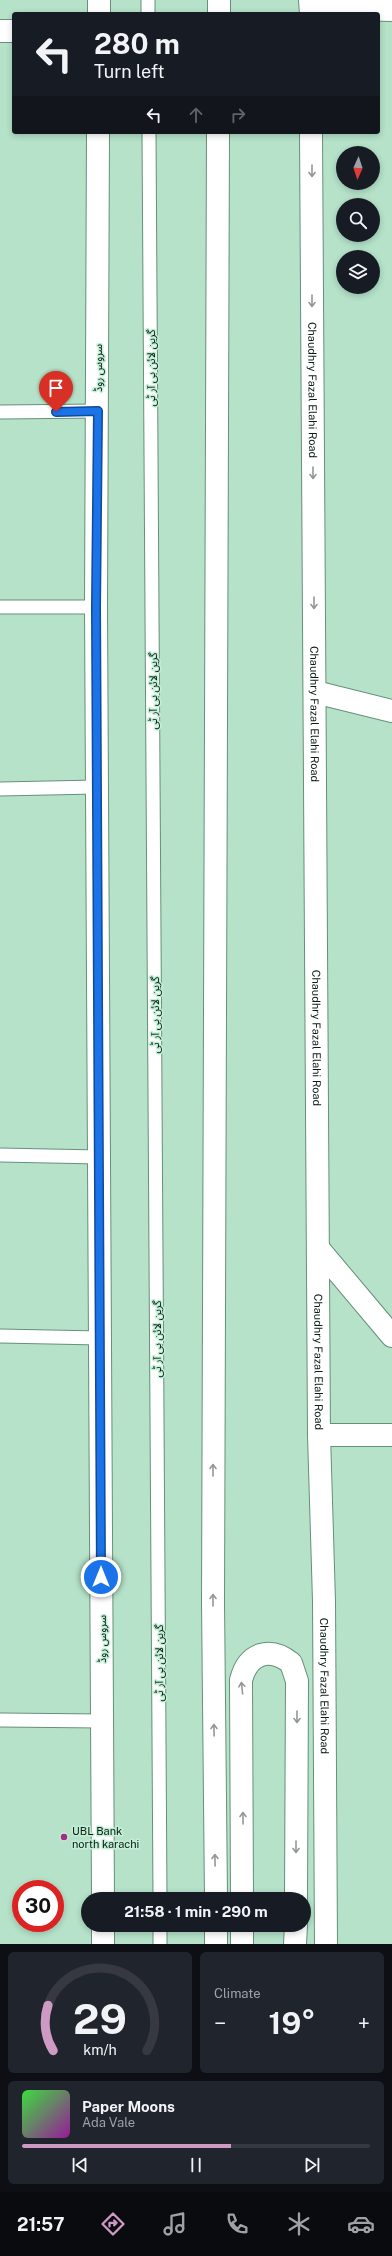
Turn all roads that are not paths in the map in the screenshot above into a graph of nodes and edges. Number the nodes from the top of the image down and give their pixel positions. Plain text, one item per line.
1 (99, 0) edge
2 (148, 0) edge
3 (219, 0) edge
4 (311, 7) edge
5 (392, 10) edge
6 (99, 12) edge
7 (148, 12) edge
8 (219, 12) edge
9 (0, 31) edge
10 (12, 31) edge
11 (98, 134) edge
12 (149, 134) edge
13 (218, 134) edge
14 (311, 134) edge
15 (98, 411) junction
16 (0, 412) edge
17 (0, 607) edge
18 (96, 607) junction
19 (315, 692) junction
20 (392, 711) edge
21 (97, 787) junction
22 (0, 789) edge
23 (0, 1155) edge
24 (99, 1157) junction
25 (318, 1248) junction
26 (0, 1336) edge
27 (392, 1336) edge
28 (100, 1338) junction
29 (319, 1435) junction
30 (392, 1435) edge
31 (0, 1720) edge
32 (102, 1721) junction
33 (103, 1892) edge
34 (160, 1892) edge
35 (216, 1892) edge
36 (242, 1892) edge
37 (296, 1892) edge
38 (103, 1932) edge
39 (160, 1932) edge
40 (216, 1932) edge
41 (242, 1932) edge
42 (296, 1932) edge
43 (103, 1944) edge
44 (160, 1944) edge
45 (216, 1944) edge
46 (242, 1944) edge
47 (295, 1944) edge
48 (326, 1944) edge

1 - 6 main road
2 - 7 lane
3 - 8 main road
4 - 5 main road
9 - 10 main road
11 - 15 main road, سروس روڈ
12 - 34 lane, گرین لائن بی آر ٹی
35 -> 13 main road
14 -> 19 main road, Chaudhry Fazal Elahi Road
15 - 16 lane
15 - 18 main road, سروس روڈ
17 - 18 lane
18 - 21 main road, سروس روڈ
19 - 20 main road
19 - 25 main road, Chaudhry Fazal Elahi Road
21 - 22 lane
21 - 24 main road, سروس روڈ
23 - 24 lane
24 - 28 main road, سروس روڈ
25 - 27 main road
25 - 29 main road, Chaudhry Fazal Elahi Road
26 - 28 lane
28 - 32 main road, سروس روڈ
29 - 30 main road
29 - 48 main road, Chaudhry Fazal Elahi Road
31 - 32 lane
32 - 33 main road, سروس روڈ
36 -> 37 main road
38 - 43 main road
39 - 44 lane
40 - 45 main road
41 - 46 main road
42 - 47 main road

